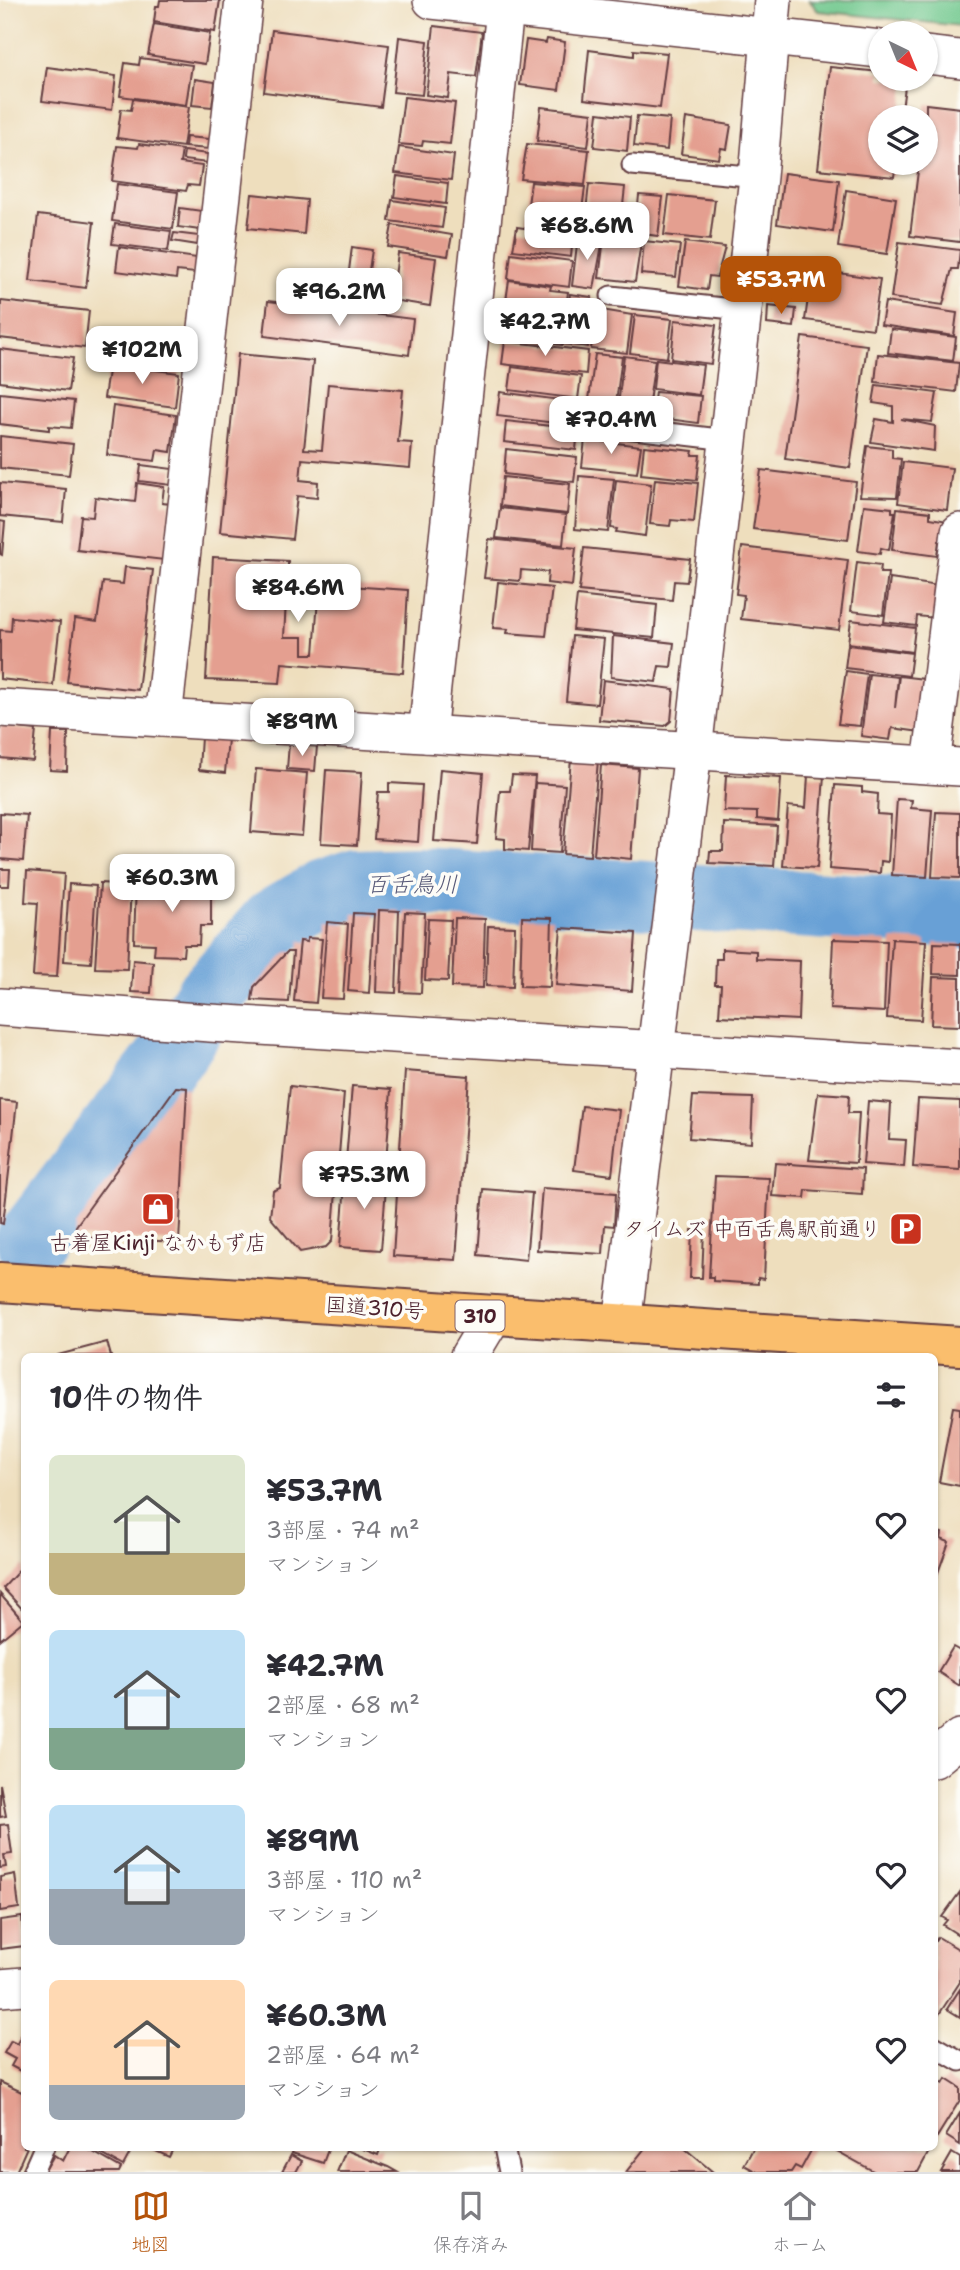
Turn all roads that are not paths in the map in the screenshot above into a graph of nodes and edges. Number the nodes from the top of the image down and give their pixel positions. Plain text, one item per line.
1 (244, 0) edge
2 (432, 0) edge
3 (506, 4) edge
4 (771, 18) edge
5 (868, 46) edge
6 (938, 56) edge
7 (960, 59) edge
8 (632, 165) dead end
9 (758, 177) junction
10 (611, 296) dead end
11 (743, 310) junction
12 (608, 426) dead end
13 (728, 440) junction
14 (960, 532) edge
15 (0, 708) edge
16 (163, 718) junction
17 (427, 734) junction
18 (693, 751) junction
19 (946, 766) edge
20 (0, 1007) edge
21 (657, 1049) junction
22 (960, 1068) edge
23 (0, 1282) edge
24 (493, 1317) junction
25 (622, 1324) junction
26 (960, 1346) edge
27 (471, 1353) edge
28 (960, 1738) edge
29 (938, 1756) edge
30 (21, 1986) edge
31 (0, 1988) edge
32 (938, 2048) edge
33 (960, 2061) edge
34 (42, 2151) edge
35 (505, 2151) edge
36 (33, 2172) edge
37 (509, 2172) edge

1 - 16 street
2 - 3 street
3 - 4 street
3 - 17 street
4 - 5 street
4 - 9 street
6 - 7 street
8 - 9 lane
9 - 11 street
10 - 11 lane
11 - 13 street
12 - 13 lane
13 - 18 street
14 - 19 street
15 - 16 street
16 - 17 street
17 - 18 street
18 - 19 street
18 - 21 street
20 - 21 street
21 - 22 street
21 - 25 street
23 - 24 highway, 国道310号 / 310
24 - 25 highway, 国道310号 / 310
24 - 27 street
25 - 26 highway, 国道310号 / 310
28 - 29 street
30 - 31 street
32 - 33 lane
34 - 36 lane
35 - 37 lane

